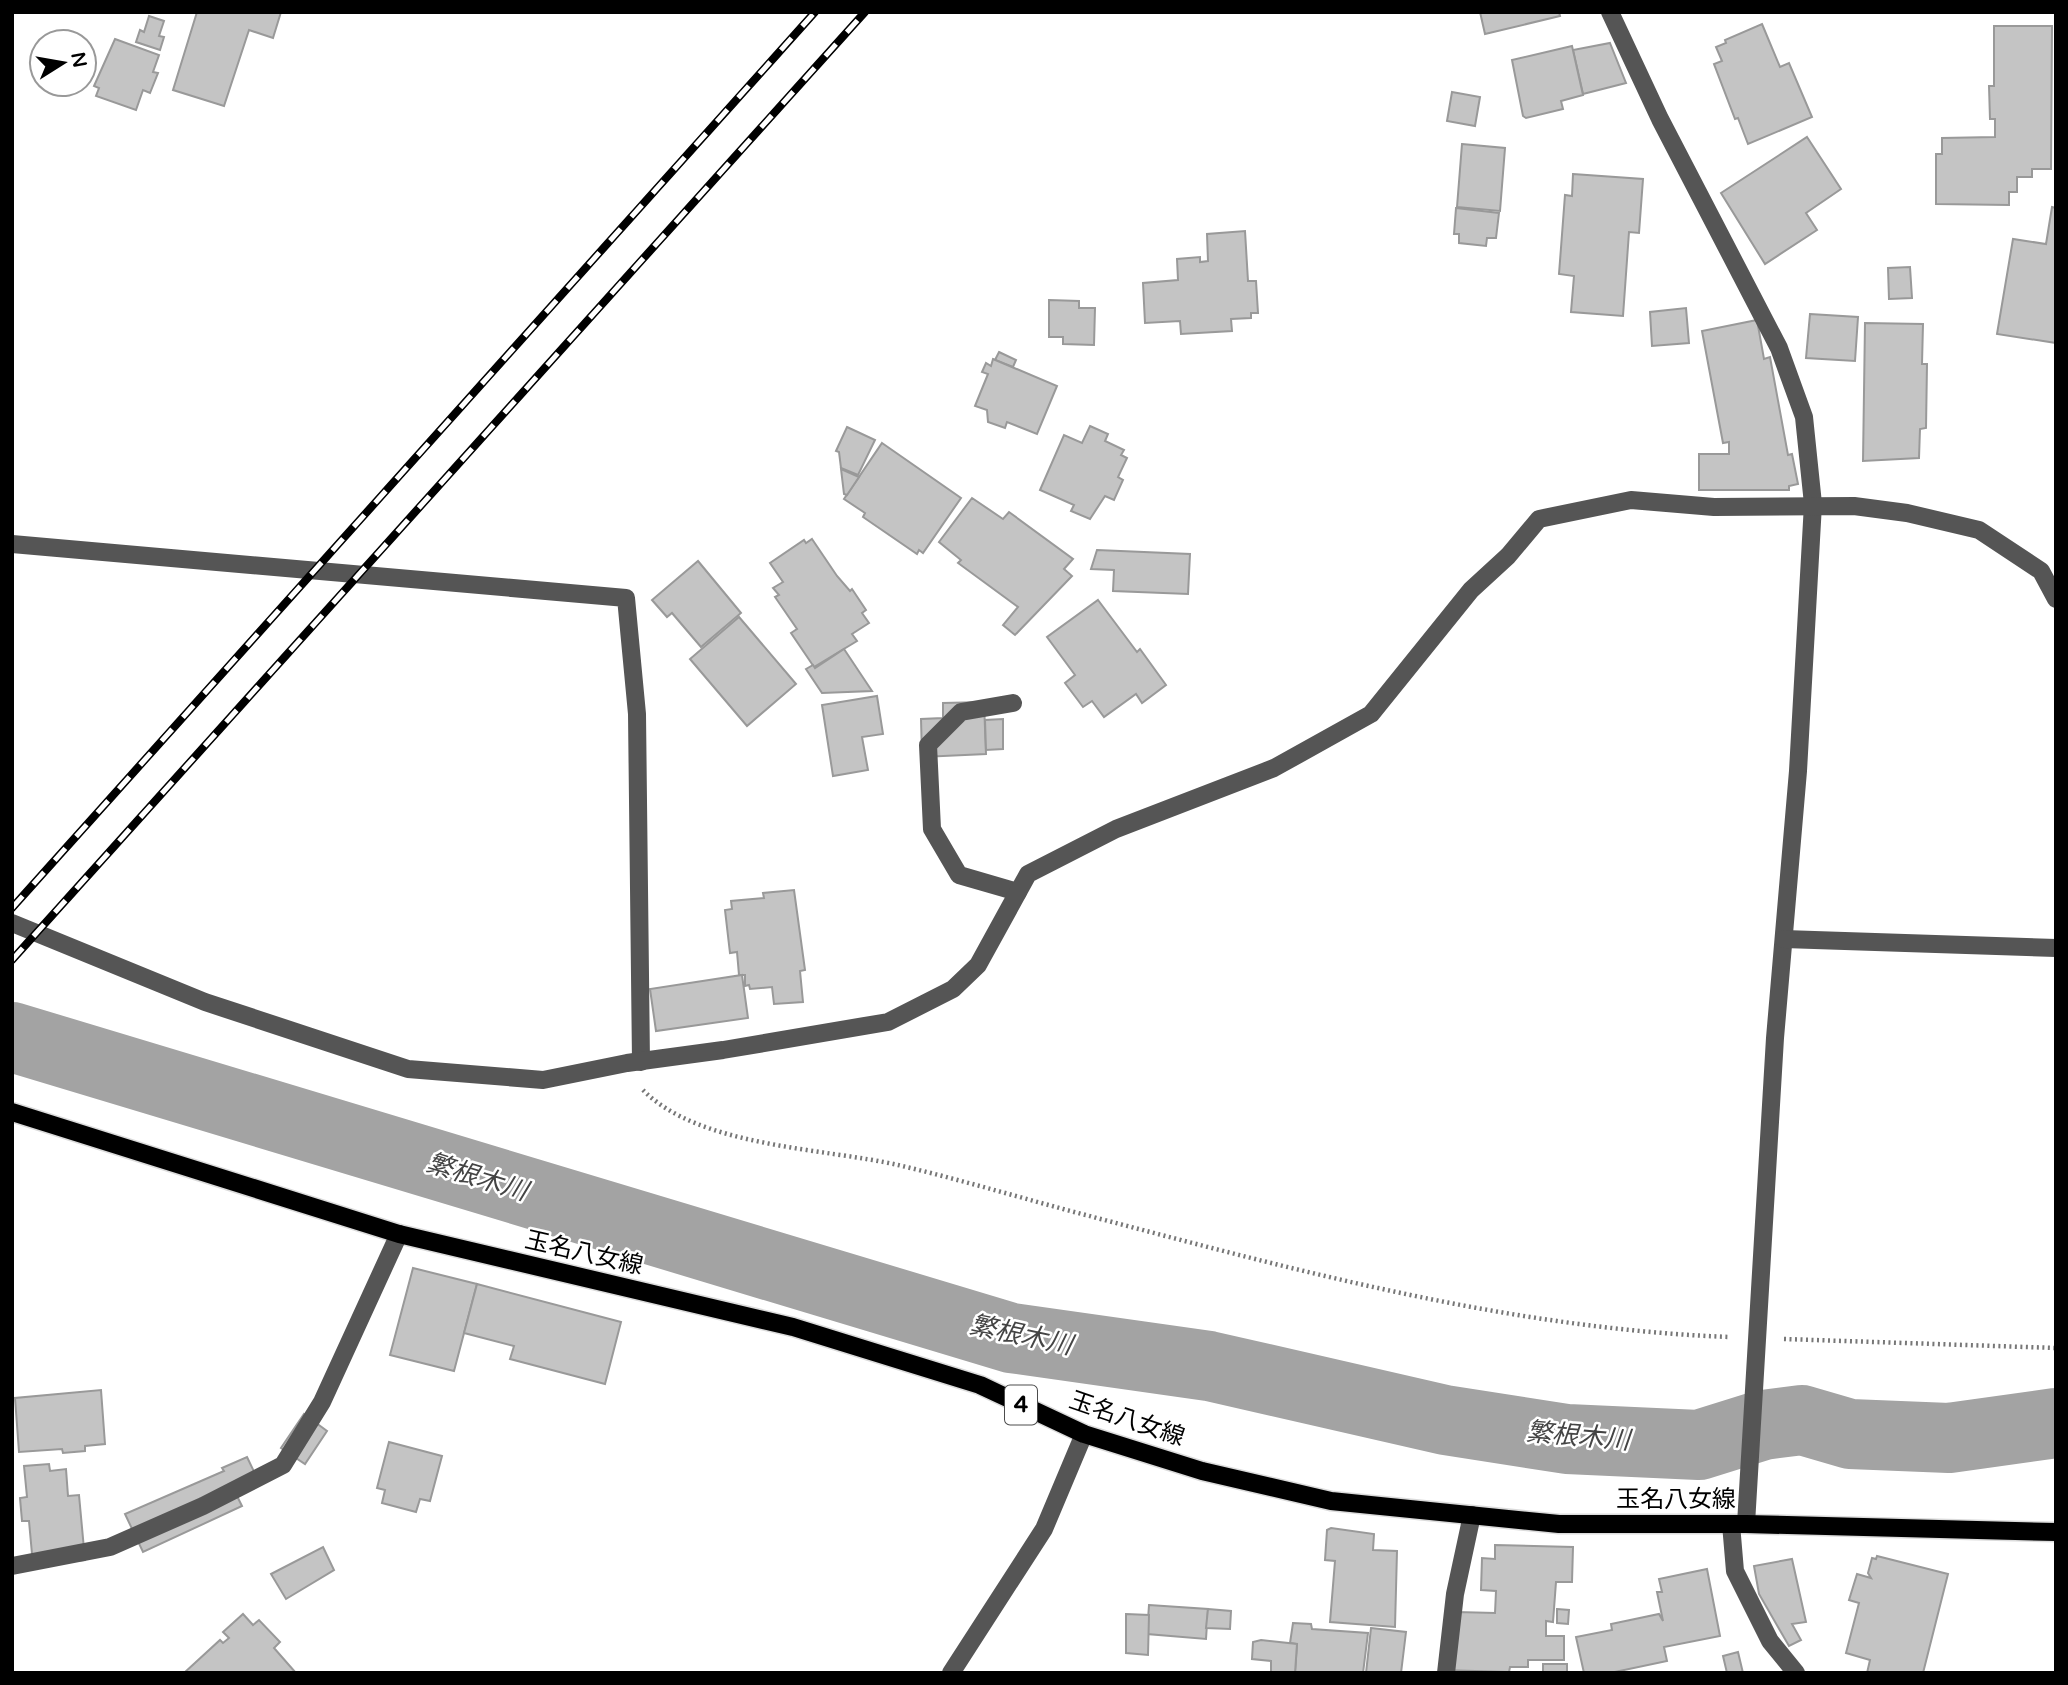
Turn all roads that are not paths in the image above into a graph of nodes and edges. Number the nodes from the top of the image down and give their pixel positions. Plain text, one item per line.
1 (1611, 12) edge
2 (1812, 504) junction
3 (12, 544) edge
4 (2056, 599) edge
5 (1013, 703) dead end
6 (1018, 892) junction
7 (12, 923) edge
8 (1784, 939) junction
9 (2056, 948) edge
10 (641, 1062) junction
11 (12, 1112) edge
12 (399, 1234) junction
13 (1084, 1434) junction
14 (1472, 1515) junction
15 (1738, 1524) junction
16 (2056, 1532) edge
17 (12, 1566) edge
18 (951, 1673) edge
19 (1446, 1673) edge
20 (1796, 1673) edge

1 - 2 street
2 - 4 street
2 - 6 street
2 - 8 street
3 - 10 street
5 - 6 street
6 - 10 street
7 - 10 street
8 - 9 street
8 - 15 street
11 - 12 main road, 玉名八女線 / 4
12 - 13 main road, 玉名八女線 / 4
12 - 17 street
13 - 14 main road, 玉名八女線 / 4
13 - 18 street
14 - 15 main road, 玉名八女線 / 4
14 - 19 street
15 - 16 main road, 玉名八女線 / 4
15 - 20 street

